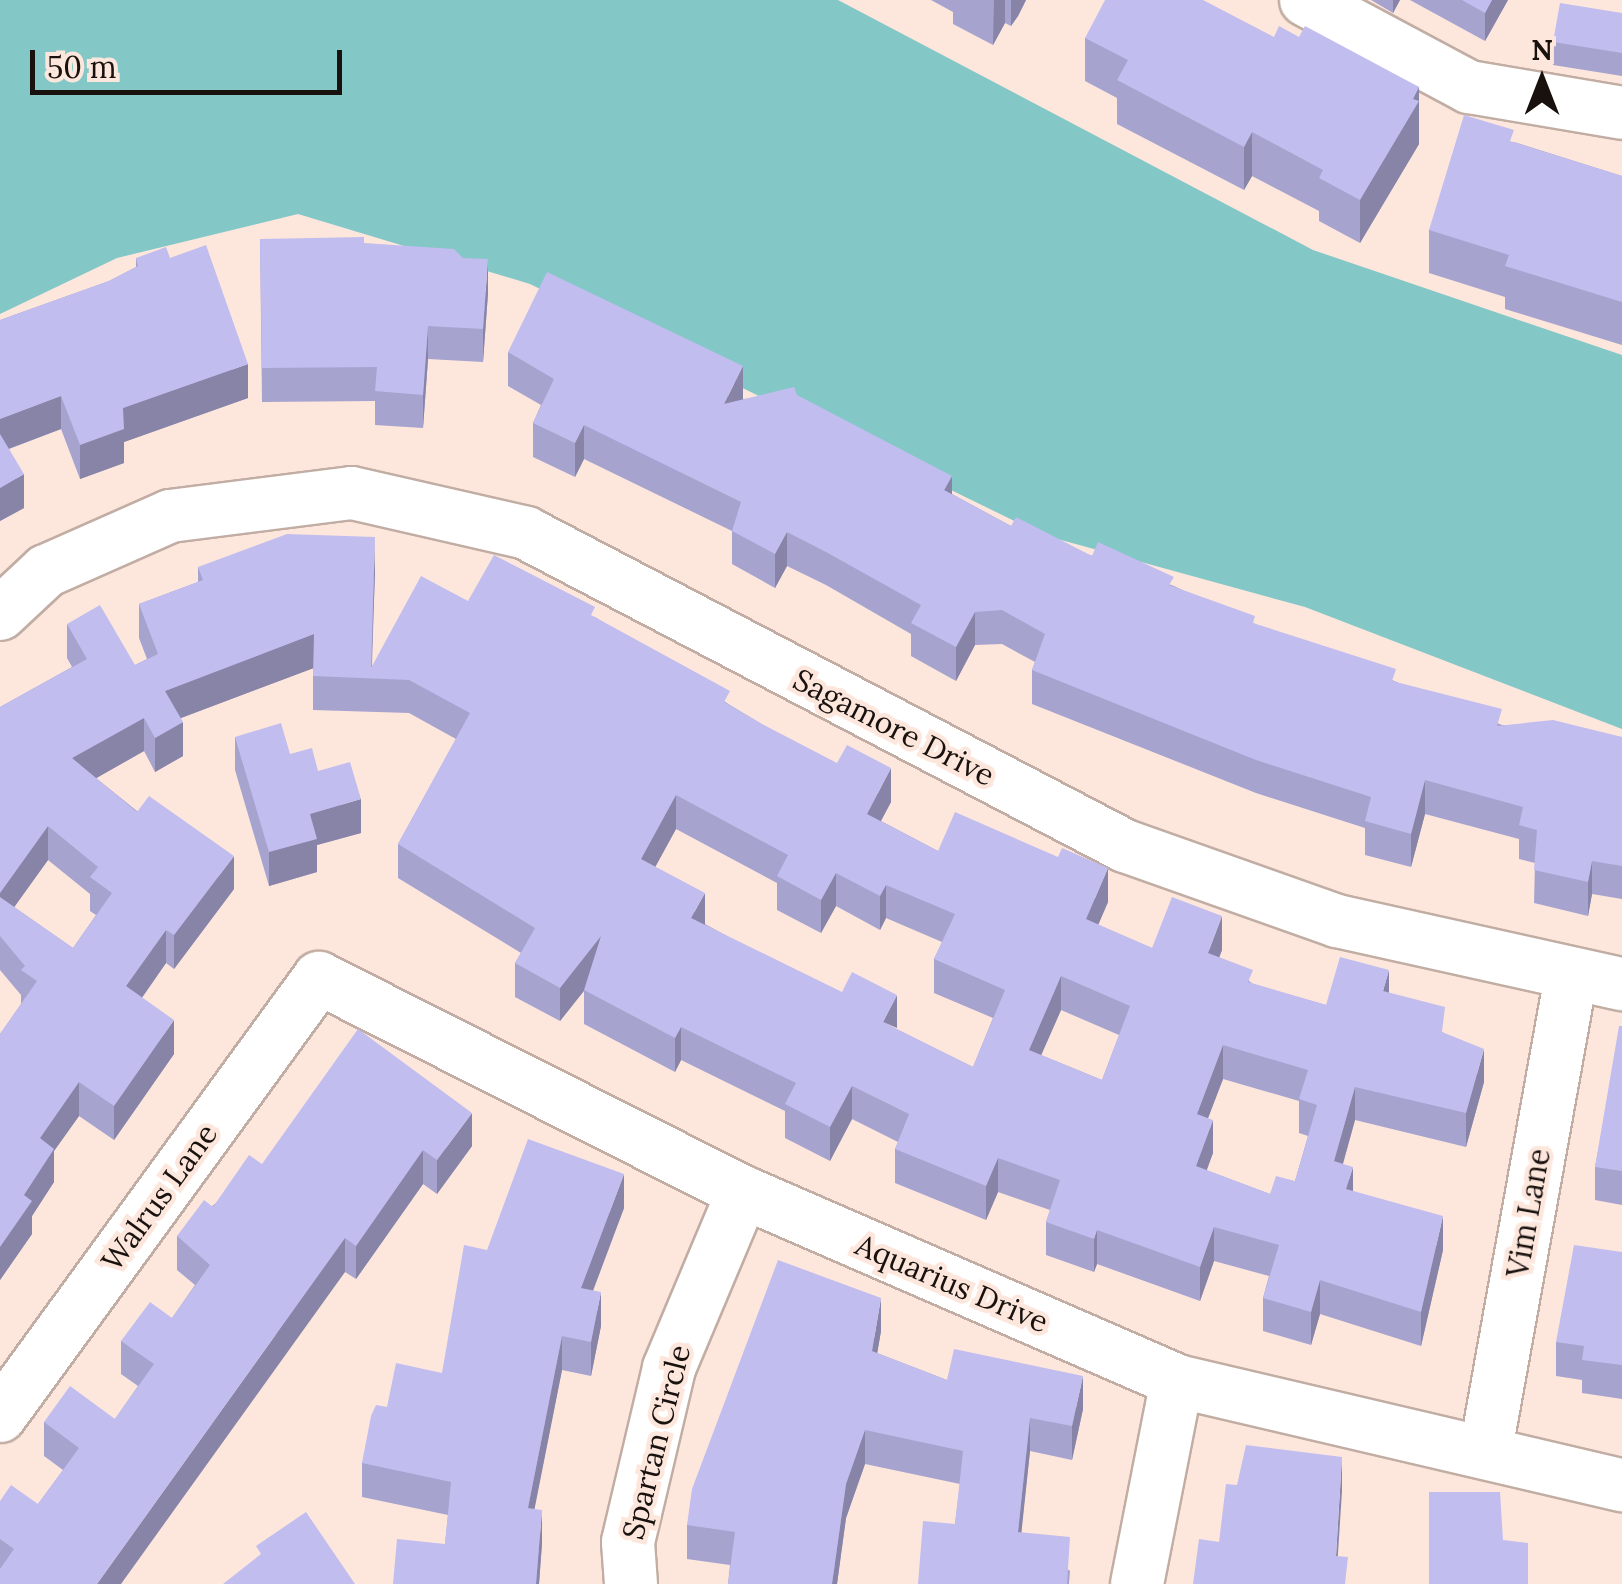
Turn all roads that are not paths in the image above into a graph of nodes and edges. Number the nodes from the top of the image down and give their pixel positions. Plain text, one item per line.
1 (1306, 0) edge
2 (1622, 113) edge
3 (0, 614) edge
4 (1571, 977) junction
5 (318, 978) joint
6 (1622, 984) edge
7 (743, 1192) junction
8 (1177, 1381) junction
9 (0, 1416) edge
10 (1486, 1450) junction
11 (1622, 1485) edge
12 (631, 1584) edge
13 (1137, 1584) edge

1 - 2 street
3 - 4 street, Sagamore Drive
4 - 6 street, Sagamore Drive
4 - 10 street, Vim Lane
5 - 7 street, Aquarius Drive
5 - 9 street, Walrus Lane
7 - 8 street, Aquarius Drive
7 - 12 street, Spartan Circle
8 - 10 street, Aquarius Drive
8 - 13 street
10 - 11 street, Aquarius Drive

